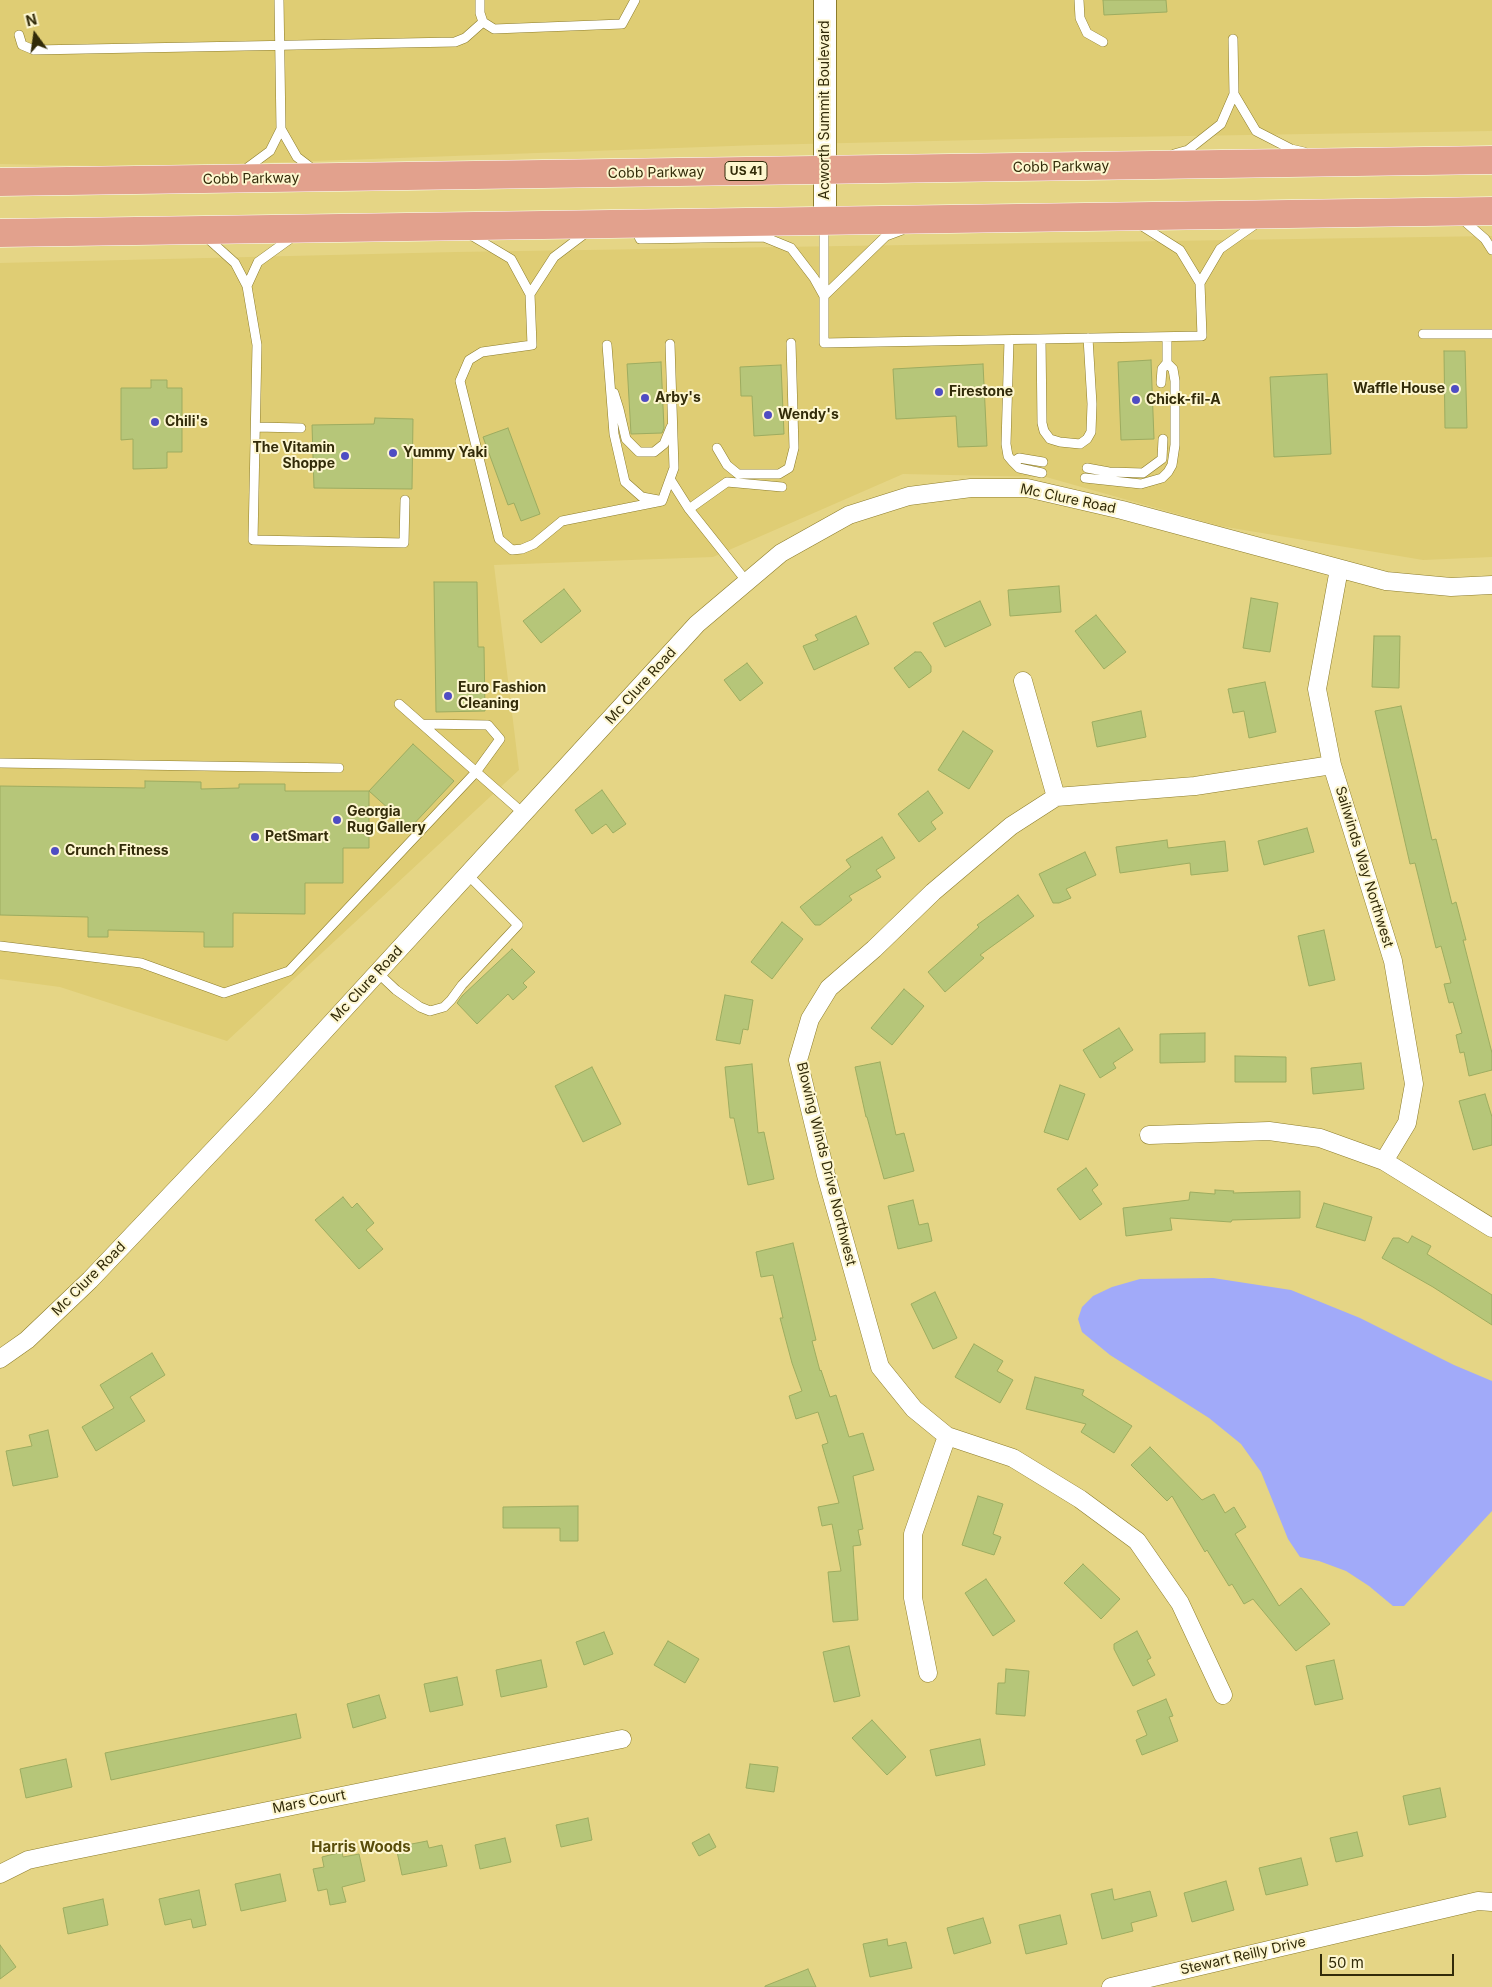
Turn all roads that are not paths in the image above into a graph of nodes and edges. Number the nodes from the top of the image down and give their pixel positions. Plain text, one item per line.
1 (279, 0) edge
2 (480, 0) edge
3 (636, 0) edge
4 (825, 0) edge
5 (1078, 0) edge
6 (483, 22) junction
7 (19, 35) dead end
8 (1233, 39) dead end
9 (1103, 42) dead end
10 (280, 45) junction
11 (1234, 94) junction
12 (281, 129) junction
13 (1492, 160) edge
14 (1351, 162) junction
15 (1135, 166) junction
16 (825, 170) junction
17 (38, 171) dead end
18 (324, 178) junction
19 (232, 180) junction
20 (89, 181) junction
21 (0, 182) edge
22 (1492, 211) edge
23 (1453, 212) junction
24 (1269, 214) junction
25 (1126, 216) junction
26 (935, 219) junction
27 (825, 221) junction
28 (634, 224) junction
29 (596, 225) junction
30 (458, 227) junction
31 (304, 229) junction
32 (199, 230) junction
33 (0, 233) edge
34 (1492, 250) edge
35 (1200, 283) junction
36 (247, 286) junction
37 (530, 294) junction
38 (824, 296) junction
39 (1423, 334) dead end
40 (1492, 334) edge
41 (1088, 338) junction
42 (1167, 338) junction
43 (1041, 339) junction
44 (1009, 340) junction
45 (791, 343) dead end
46 (670, 344) dead end
47 (607, 345) dead end
48 (1167, 363) junction
49 (1161, 383) dead end
50 (610, 384) junction
51 (672, 423) junction
52 (256, 427) junction
53 (301, 428) dead end
54 (1163, 439) dead end
55 (717, 448) dead end
56 (1013, 462) junction
57 (1044, 462) dead end
58 (1042, 473) dead end
59 (670, 480) junction
60 (782, 486) dead end
61 (405, 500) dead end
62 (662, 501) junction
63 (689, 509) junction
64 (1339, 569) junction
65 (747, 582) junction
66 (1492, 585) edge
67 (1023, 681) dead end
68 (399, 704) dead end
69 (422, 724) junction
70 (0, 763) edge
71 (1332, 766) junction
72 (339, 768) dead end
73 (476, 772) junction
74 (1056, 797) junction
75 (524, 814) junction
76 (468, 875) junction
77 (0, 946) edge
78 (378, 973) junction
79 (1149, 1135) dead end
80 (1384, 1161) junction
81 (1492, 1228) edge
82 (0, 1359) edge
83 (947, 1436) junction
84 (928, 1673) dead end
85 (1223, 1695) dead end
86 (622, 1739) dead end
87 (0, 1874) edge
88 (1492, 1902) edge
89 (1112, 1987) edge

1 - 10 lane
2 - 6 lane
3 - 6 lane
4 - 16 street, Acworth Summit Boulevard
5 - 9 lane
6 - 10 lane
7 - 10 lane
8 - 11 lane
10 - 12 lane
11 - 14 lane
11 - 15 lane
12 - 18 lane
12 - 19 lane
13 - 14 main road, Cobb Parkway / US 41
14 - 15 main road, Cobb Parkway / US 41
15 - 16 main road, Cobb Parkway / US 41
16 - 18 main road, Cobb Parkway / US 41
16 - 27 street, Acworth Summit Boulevard
17 - 20 lane
18 - 19 main road, Cobb Parkway / US 41
19 - 20 main road, Cobb Parkway / US 41
20 - 21 main road, Cobb Parkway / US 41
22 - 23 main road
23 - 24 main road
23 - 34 lane
24 - 25 main road
24 - 35 lane
25 - 26 main road
25 - 35 lane
26 - 27 main road
26 - 38 lane
27 - 28 main road
27 - 38 lane
28 - 29 main road
28 - 38 lane
29 - 30 main road
29 - 37 lane
30 - 31 main road
30 - 37 lane
31 - 32 main road
31 - 36 lane
32 - 33 main road
32 - 36 lane
35 - 42 lane
36 - 52 lane
37 - 62 lane
38 - 44 lane
39 - 40 lane
41 - 42 lane
41 - 43 lane
41 - 43 lane
42 - 48 lane
43 - 44 lane
44 - 56 lane
45 - 55 lane
46 - 51 lane
47 - 50 lane
48 - 49 lane
48 - 54 lane
50 - 51 lane
50 - 62 lane
51 - 59 lane
52 - 53 lane
52 - 61 lane
56 - 57 lane
56 - 58 lane
59 - 62 lane
59 - 63 lane
60 - 63 lane
63 - 65 lane
64 - 65 street, Mc Clure Road
64 - 66 street, Mc Clure Road
64 - 71 street, Sailwinds Way Northwest
65 - 75 street, Mc Clure Road
67 - 74 street
68 - 69 lane
69 - 73 lane
69 - 73 lane
70 - 72 lane
71 - 74 street, Blowing Winds Drive Northwest
71 - 80 street, Sailwinds Way Northwest
73 - 75 lane
73 - 77 lane
74 - 83 street, Blowing Winds Drive Northwest
75 - 76 street, Mc Clure Road
76 - 78 street, Mc Clure Road
76 - 78 lane
78 - 82 street, Mc Clure Road
79 - 80 street
80 - 81 street
83 - 84 street
83 - 85 street, Blowing Winds Drive Northwest
86 - 87 street, Mars Court
88 - 89 street, Stewart Reilly Drive

